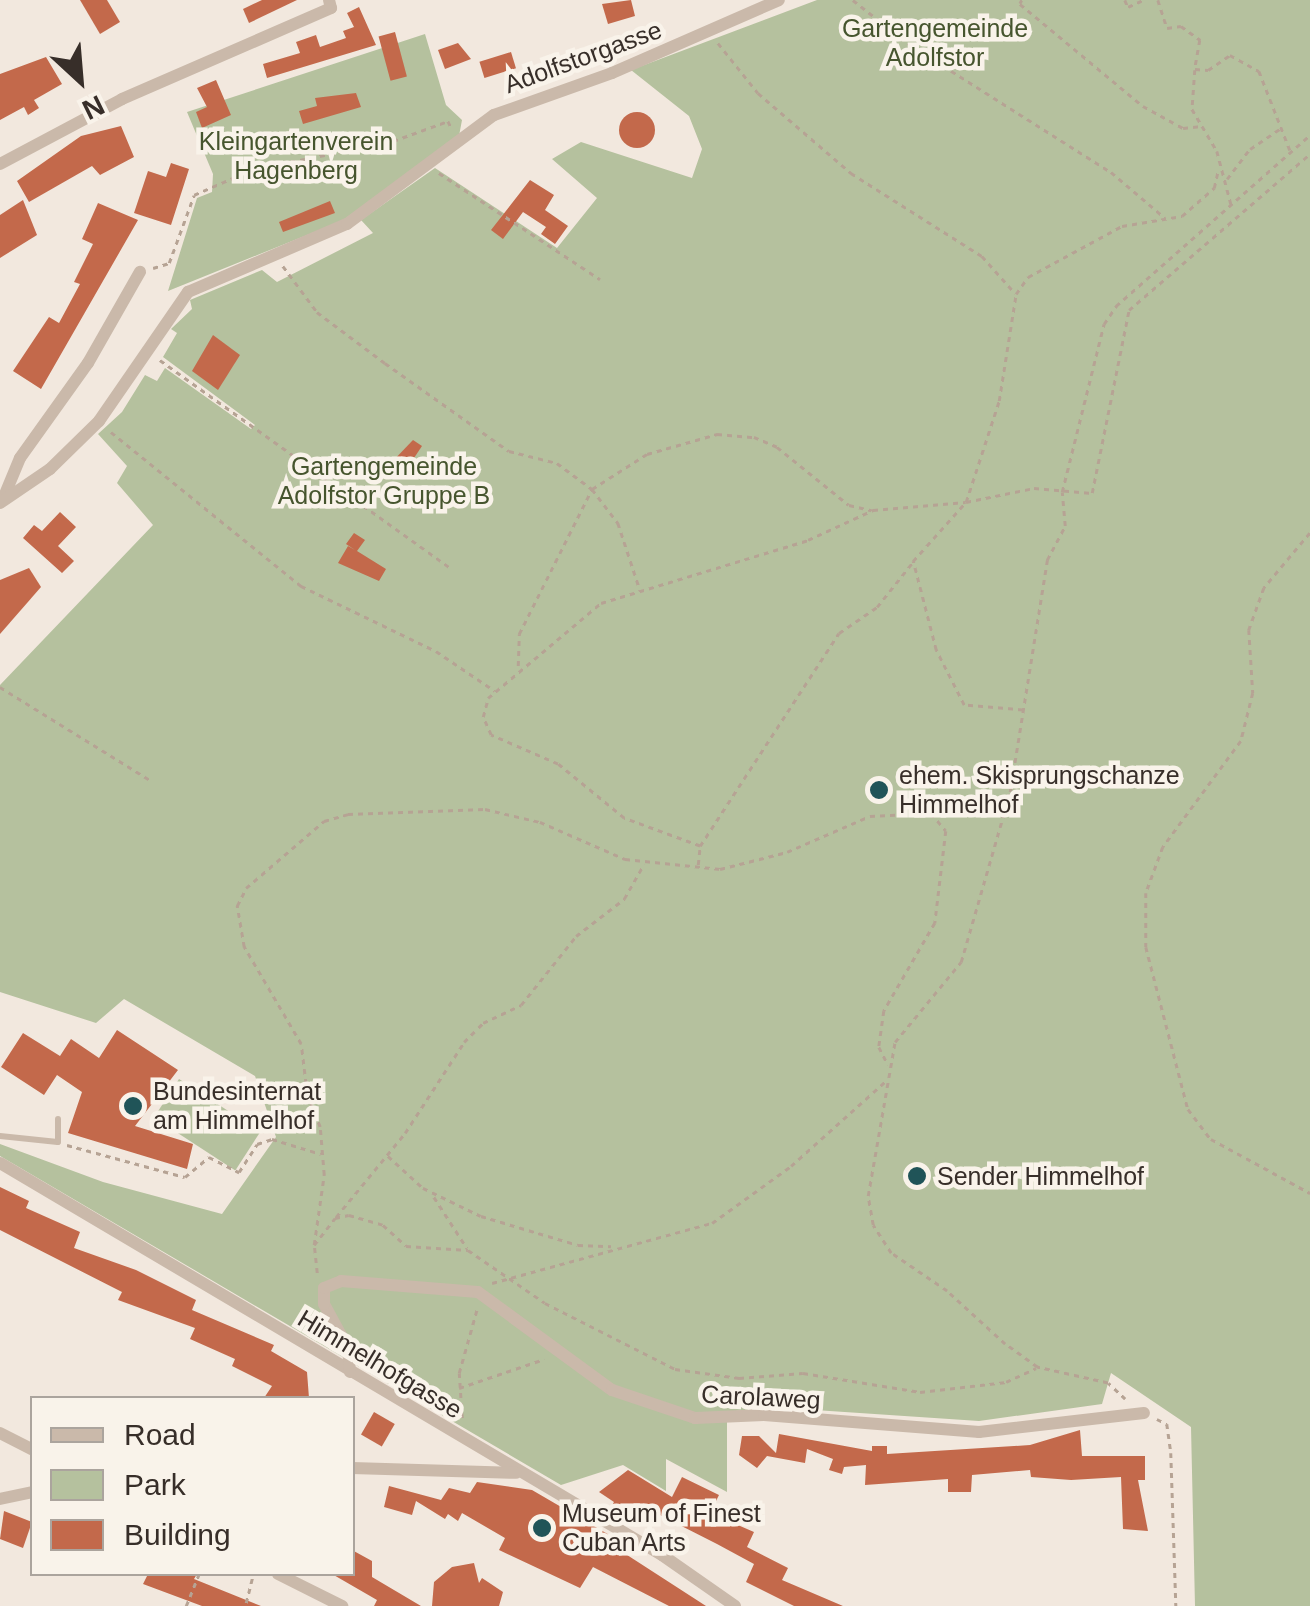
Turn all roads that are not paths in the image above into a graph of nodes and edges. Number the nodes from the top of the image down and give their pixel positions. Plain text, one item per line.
1 (779, 0) edge
2 (330, 4) edge
3 (0, 164) edge
4 (140, 272) road end
5 (1, 502) edge
6 (58, 1119) dead end
7 (0, 1136) edge
8 (0, 1164) edge
9 (350, 1372) junction
10 (1144, 1413) road end
11 (0, 1432) edge
12 (30, 1448) edge
13 (355, 1468) edge
14 (518, 1473) junction
15 (30, 1492) edge
16 (0, 1499) edge
17 (282, 1576) edge
18 (342, 1606) edge
19 (735, 1606) edge

1 - 5 street, Adolfstorgasse
2 - 3 street
4 - 5 street, Adolfstorgasse
6 - 7 lane
8 - 9 street, Himmelhofgasse
9 - 10 street, Carolaweg
9 - 14 street, Himmelhofgasse
11 - 12 street
13 - 14 street
14 - 19 street, Himmelhofgasse
15 - 16 street
17 - 18 street

